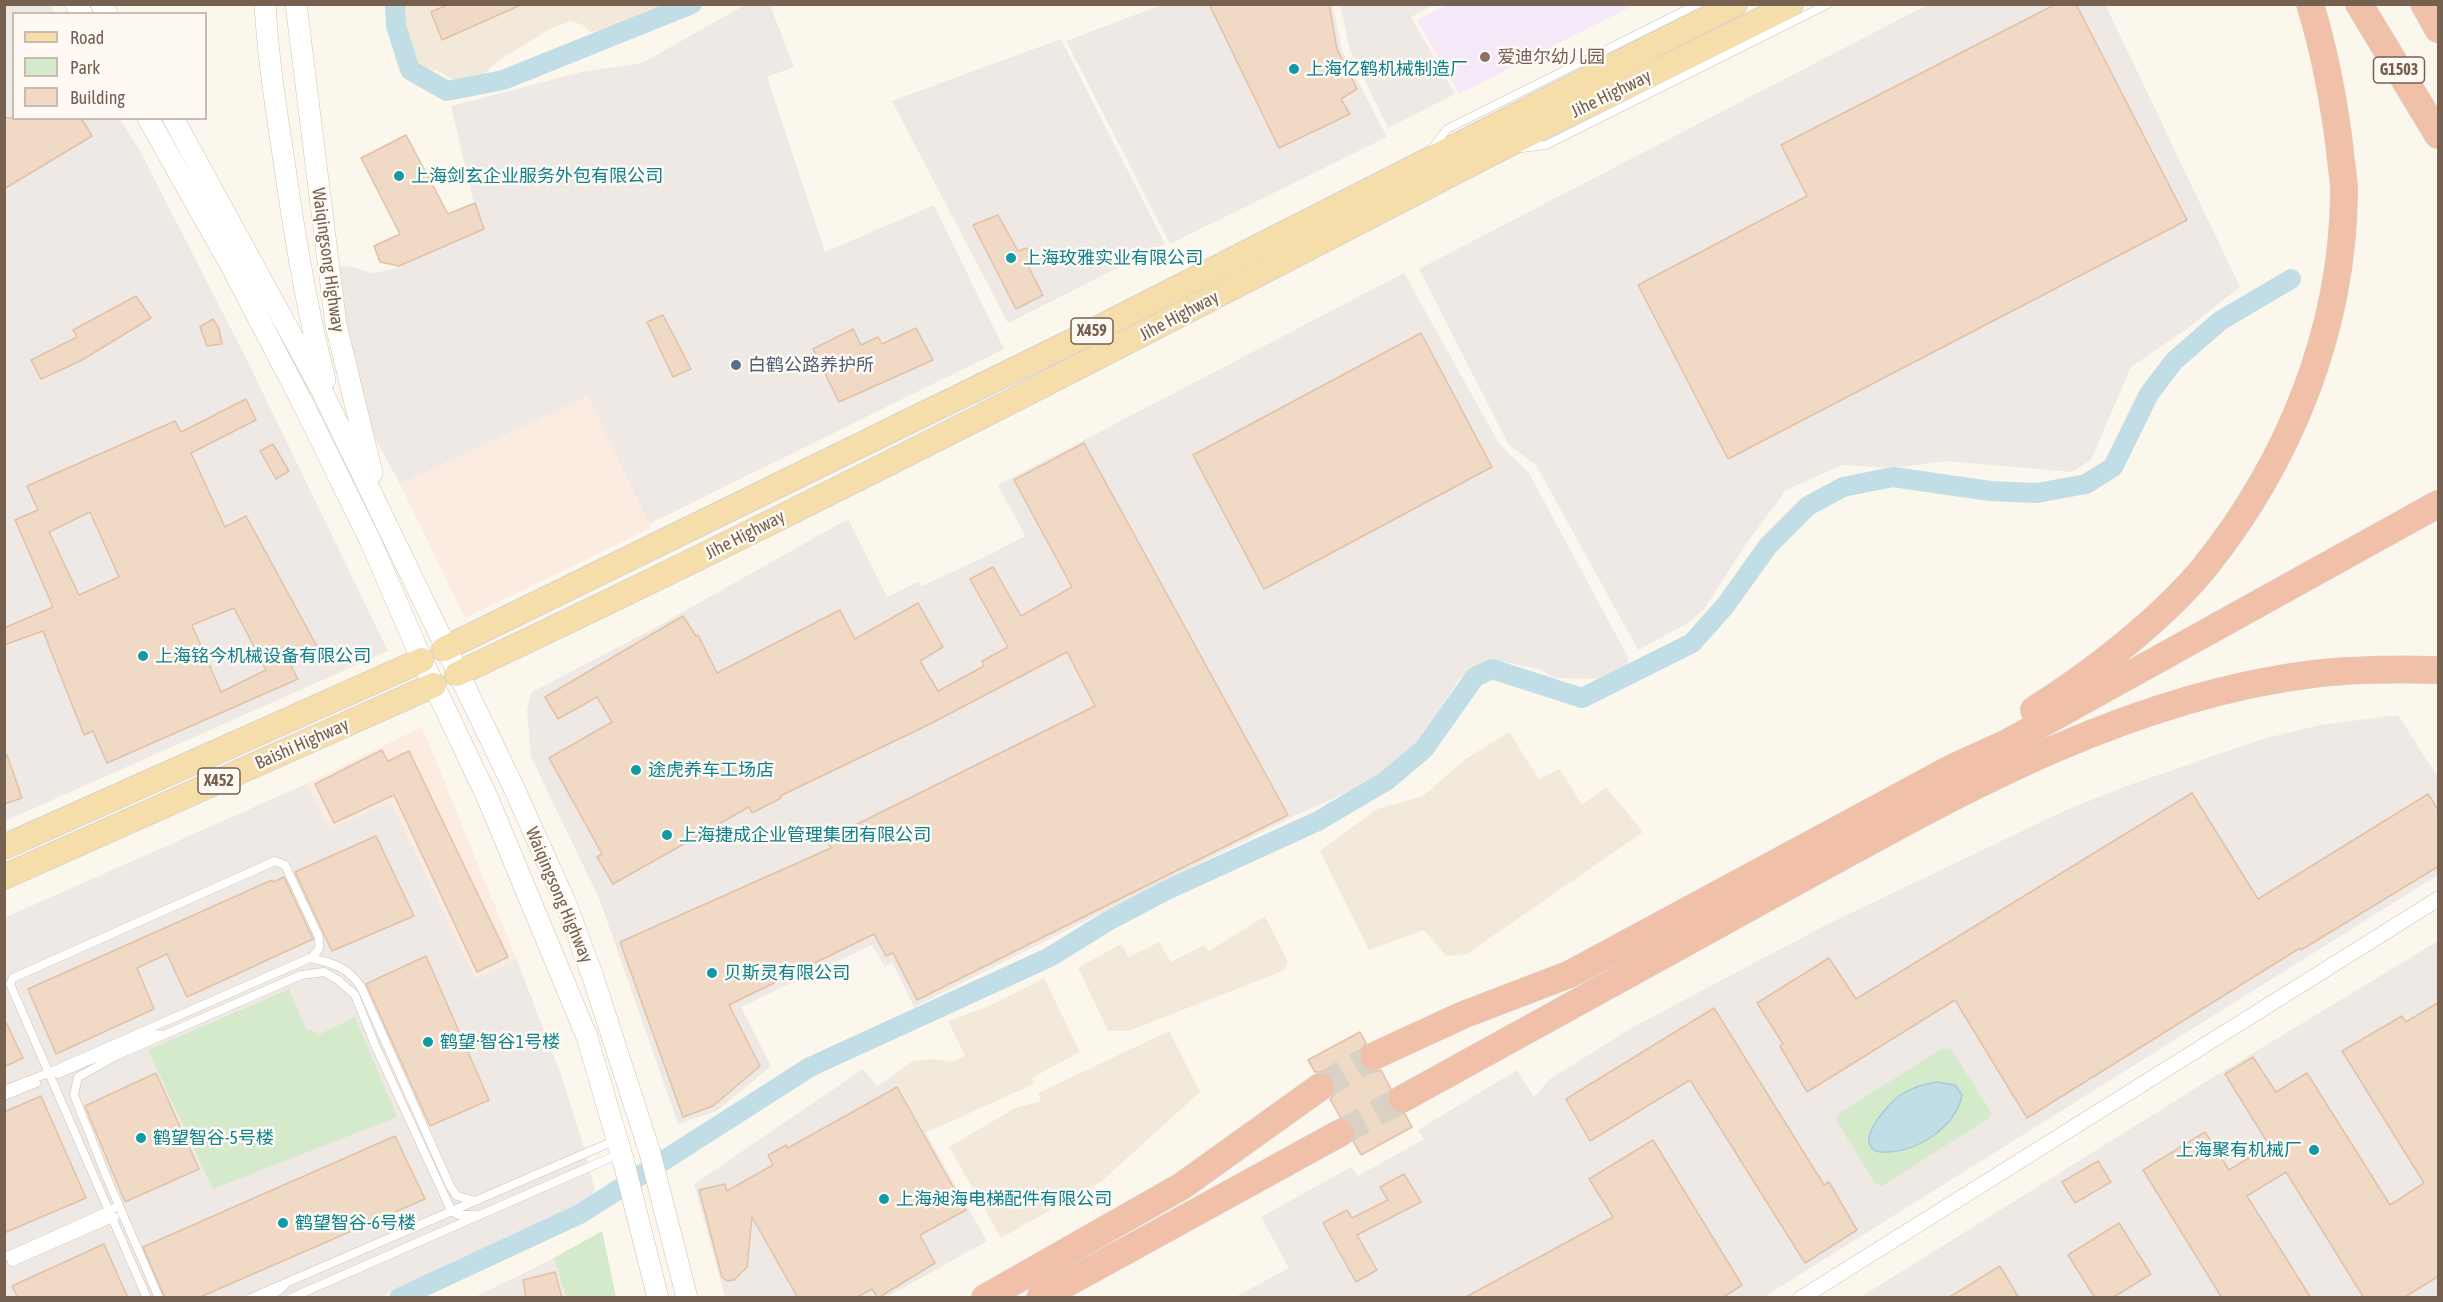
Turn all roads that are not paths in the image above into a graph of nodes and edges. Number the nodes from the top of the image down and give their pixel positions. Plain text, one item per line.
1 (265, 4) edge
2 (296, 4) edge
3 (1698, 4) edge
4 (1791, 4) edge
5 (1828, 4) edge
6 (2310, 4) edge
7 (2360, 4) edge
8 (2424, 4) edge
9 (1735, 5) edge
10 (2439, 28) edge
11 (1749, 36) junction
12 (149, 120) edge
13 (174, 120) edge
14 (2439, 135) edge
15 (1420, 164) junction
16 (336, 421) junction
17 (2439, 504) edge
18 (381, 512) junction
19 (2439, 520) edge
20 (365, 531) junction
21 (2261, 610) junction
22 (444, 649) junction
23 (422, 660) junction
24 (2439, 670) edge
25 (457, 674) junction
26 (434, 685) junction
27 (1958, 779) junction
28 (4, 847) edge
29 (4, 877) edge
30 (2439, 899) edge
31 (310, 958) junction
32 (169, 1033) junction
33 (1374, 1056) tunnel mouth
34 (49, 1075) junction
35 (1320, 1087) tunnel mouth
36 (4, 1090) edge
37 (4, 1096) edge
38 (1402, 1099) tunnel mouth
39 (1340, 1133) tunnel mouth
40 (621, 1152) junction
41 (472, 1200) junction
42 (121, 1210) junction
43 (451, 1210) junction
44 (110, 1215) junction
45 (475, 1215) junction
46 (10, 1259) dead end
47 (289, 1281) junction
48 (147, 1298) edge
49 (159, 1298) edge
50 (250, 1298) edge
51 (270, 1298) edge
52 (291, 1298) edge
53 (658, 1298) edge
54 (687, 1298) edge
55 (985, 1298) edge
56 (1040, 1298) edge
57 (1801, 1298) edge

1 - 16 main road, Waiqingsong Highway
2 - 18 main road, Waiqingsong Highway
3 - 15 lane
4 - 11 main road, Jihe Highway / X459
5 - 11 lane
6 - 27 highway
7 - 14 highway, G1503
8 - 10 highway
9 - 15 main road, Jihe Highway / X459
11 - 25 main road, Jihe Highway / X459
12 - 20 main road, Waiqingsong Highway
13 - 16 main road, Waiqingsong Highway
15 - 22 main road, Jihe Highway / X459
16 - 18 main road, Waiqingsong Highway
16 - 20 main road, Waiqingsong Highway
17 - 21 highway
18 - 22 main road, Waiqingsong Highway
19 - 21 highway
20 - 23 main road, Waiqingsong Highway
21 - 27 highway
22 - 23 main road, Jihe Highway / X459
22 - 25 main road, Waiqingsong Highway
23 - 26 main road, Waiqingsong Highway
23 - 28 main road, Baishi Highway / X452
24 - 27 highway
25 - 26 main road, Jihe Highway / X459
25 - 54 main road, Waiqingsong Highway
26 - 29 main road, Baishi Highway / X452
26 - 40 main road, Waiqingsong Highway
27 - 33 highway
27 - 38 highway
30 - 57 street
31 - 34 lane
31 - 34 lane
31 - 41 lane
32 - 34 lane
32 - 42 lane
32 - 43 lane
34 - 36 lane
34 - 37 lane
34 - 44 lane
35 - 55 highway
39 - 56 highway
40 - 41 lane
40 - 45 lane
40 - 53 main road, Waiqingsong Highway
41 - 43 lane
42 - 44 lane
42 - 49 lane
43 - 45 lane
43 - 47 lane
44 - 46 lane
44 - 48 lane
45 - 52 lane
47 - 50 lane
47 - 51 lane

